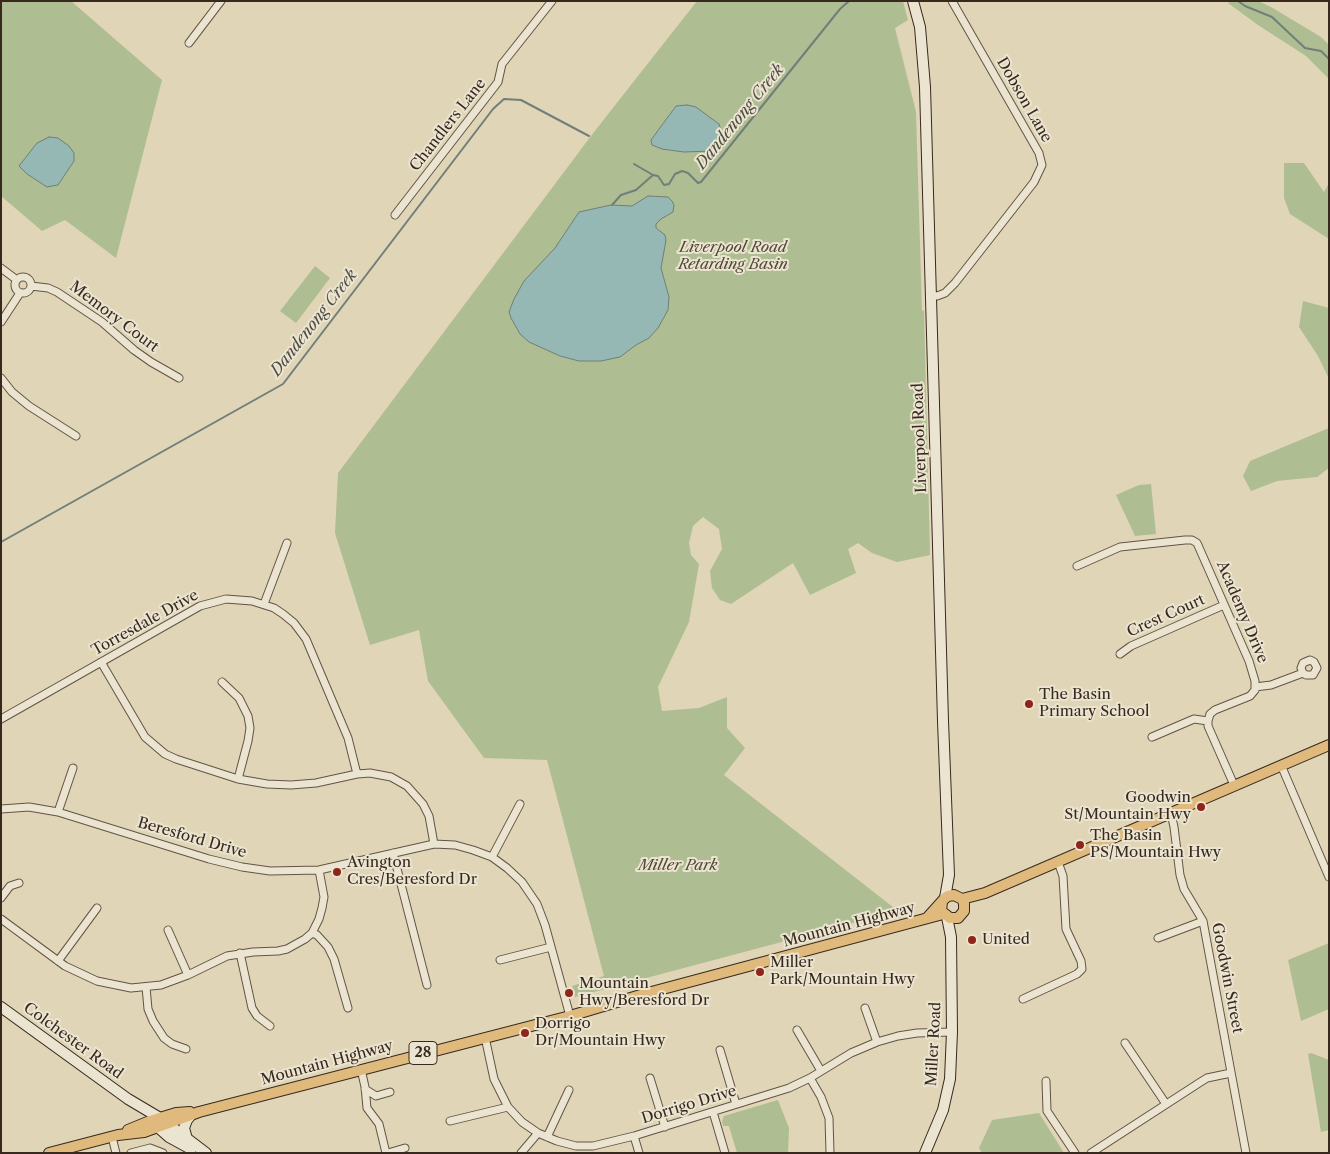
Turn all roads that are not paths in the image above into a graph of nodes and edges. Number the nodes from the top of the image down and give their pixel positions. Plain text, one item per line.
1 (221, 1) edge
2 (552, 1) edge
3 (913, 1) edge
4 (952, 1) edge
5 (189, 43) dead end
6 (395, 215) dead end
7 (1, 268) edge
8 (17, 280) junction
9 (31, 286) junction
10 (20, 293) junction
11 (930, 295) junction
12 (1, 322) edge
13 (1, 378) edge
14 (179, 378) dead end
15 (76, 436) dead end
16 (287, 543) dead end
17 (1077, 566) dead end
18 (264, 604) junction
19 (1224, 605) junction
20 (1120, 654) dead end
21 (102, 662) junction
22 (1303, 673) dead end
23 (222, 682) dead end
24 (1255, 687) junction
25 (1, 719) edge
26 (1208, 721) junction
27 (1152, 737) dead end
28 (1329, 745) edge
29 (1282, 765) junction
30 (73, 768) dead end
31 (358, 774) junction
32 (238, 779) junction
33 (1234, 785) junction
34 (520, 804) dead end
35 (1, 809) edge
36 (58, 812) junction
37 (1171, 813) junction
38 (434, 844) junction
39 (393, 853) junction
40 (492, 857) junction
41 (1058, 862) junction
42 (319, 870) junction
43 (949, 875) junction
44 (1329, 878) edge
45 (19, 883) dead end
46 (1, 898) edge
47 (943, 900) junction
48 (962, 901) junction
49 (97, 908) dead end
50 (945, 916) junction
51 (958, 918) junction
52 (1, 919) edge
53 (926, 919) junction
54 (1203, 921) junction
55 (168, 930) dead end
56 (312, 932) junction
57 (951, 933) junction
58 (1158, 938) dead end
59 (551, 947) junction
60 (240, 953) junction
61 (500, 960) dead end
62 (58, 962) junction
63 (188, 975) junction
64 (427, 985) dead end
65 (146, 987) junction
66 (1023, 999) dead end
67 (1, 1007) edge
68 (348, 1008) dead end
69 (865, 1008) dead end
70 (570, 1016) junction
71 (270, 1026) dead end
72 (797, 1030) dead end
73 (952, 1032) junction
74 (485, 1037) junction
75 (877, 1042) junction
76 (1124, 1043) dead end
77 (186, 1049) dead end
78 (720, 1050) dead end
79 (361, 1069) junction
80 (821, 1071) junction
81 (1231, 1073) junction
82 (650, 1078) dead end
83 (810, 1078) junction
84 (1046, 1081) dead end
85 (365, 1089) junction
86 (569, 1090) dead end
87 (390, 1092) dead end
88 (736, 1104) junction
89 (1166, 1104) junction
90 (508, 1107) junction
91 (712, 1112) junction
92 (195, 1113) junction
93 (450, 1121) dead end
94 (159, 1122) junction
95 (665, 1126) junction
96 (538, 1133) junction
97 (115, 1136) junction
98 (634, 1136) junction
99 (547, 1137) junction
100 (187, 1139) junction
101 (405, 1148) dead end
102 (575, 1149) edge
103 (48, 1153) edge
104 (116, 1153) edge
105 (131, 1153) edge
106 (162, 1153) edge
107 (196, 1153) edge
108 (206, 1153) edge
109 (387, 1153) edge
110 (520, 1153) edge
111 (639, 1153) edge
112 (725, 1153) edge
113 (830, 1153) edge
114 (925, 1153) edge
115 (1074, 1153) edge
116 (1091, 1153) edge
117 (1246, 1153) edge

1 - 5 street
2 - 6 street, Chandlers Lane
3 - 11 main road, Liverpool Road
4 - 11 street, Dobson Lane
7 - 8 street
8 - 9 street
8 - 10 street
9 - 10 street
9 - 14 street, Memory Court
10 - 12 street
11 - 43 main road, Liverpool Road
13 - 15 street
16 - 18 street
17 - 19 street, Academy Drive
18 - 21 street, Torresdale Drive
18 - 31 street, Torresdale Drive
19 - 20 street, Crest Court
19 - 24 street, Academy Drive
21 - 25 street, Torresdale Drive
21 - 32 street
22 - 24 street
23 - 32 street
24 - 26 street, Academy Drive
26 - 27 street
26 - 33 street
28 - 29 main road
29 - 33 main road
29 - 44 street
30 - 36 street
31 - 32 street
31 - 38 street
33 - 37 main road
34 - 40 street
35 - 36 street, Beresford Drive
36 - 42 street, Beresford Drive
37 - 41 main road
37 - 54 street, Goodwin Street
38 - 39 street, Beresford Drive
38 - 40 street, Beresford Drive
39 - 42 street, Beresford Drive
39 - 64 street
40 - 59 street, Beresford Drive
41 - 48 main road
41 - 66 street
42 - 56 street
43 - 47 main road, Liverpool Road
43 - 48 main road, Liverpool Road
45 - 46 street
47 - 48 main road
47 - 50 main road
47 - 53 main road, Mountain Highway
48 - 51 main road
49 - 62 street
50 - 51 main road, 28
50 - 53 main road, Mountain Highway / 28
50 - 57 main road, Miller Road
51 - 57 main road, Miller Road
52 - 62 street
53 - 70 main road, Mountain Highway / 28
54 - 58 street
54 - 81 street, Goodwin Street
55 - 63 street
56 - 60 street
56 - 68 street
57 - 73 main road, Miller Road
59 - 61 street
59 - 70 street, Beresford Drive
60 - 63 street
60 - 71 street
62 - 65 street
63 - 65 street
65 - 77 street
67 - 94 main road, Colchester Road
69 - 75 street
70 - 74 main road, Mountain Highway / 28
72 - 80 street
73 - 75 street, Dorrigo Drive
73 - 114 main road, Miller Road
74 - 79 main road, Mountain Highway / 28
74 - 90 street, Dorrigo Drive
75 - 80 street, Dorrigo Drive
76 - 89 street
78 - 88 street
79 - 85 street
79 - 92 main road, Mountain Highway / 28
80 - 83 street, Dorrigo Drive
81 - 89 street
81 - 117 street, Goodwin Street
82 - 95 street
83 - 88 street, Dorrigo Drive
83 - 113 street
84 - 115 street
85 - 87 street
85 - 109 street
86 - 99 street
88 - 91 street, Dorrigo Drive
89 - 116 street
90 - 93 street
90 - 96 street, Dorrigo Drive
91 - 95 street, Dorrigo Drive
91 - 112 street
92 - 94 main road, Mountain Highway / 28
92 - 100 main road
94 - 97 main road, Mountain Highway / 28
94 - 100 main road
94 - 107 main road
95 - 98 street, Dorrigo Drive
96 - 99 street, Dorrigo Drive
96 - 110 street
97 - 103 main road, Mountain Highway / 28
97 - 104 street
98 - 102 street, Dorrigo Drive
98 - 111 street
99 - 102 street, Dorrigo Drive
100 - 108 main road
101 - 109 street
105 - 106 street

